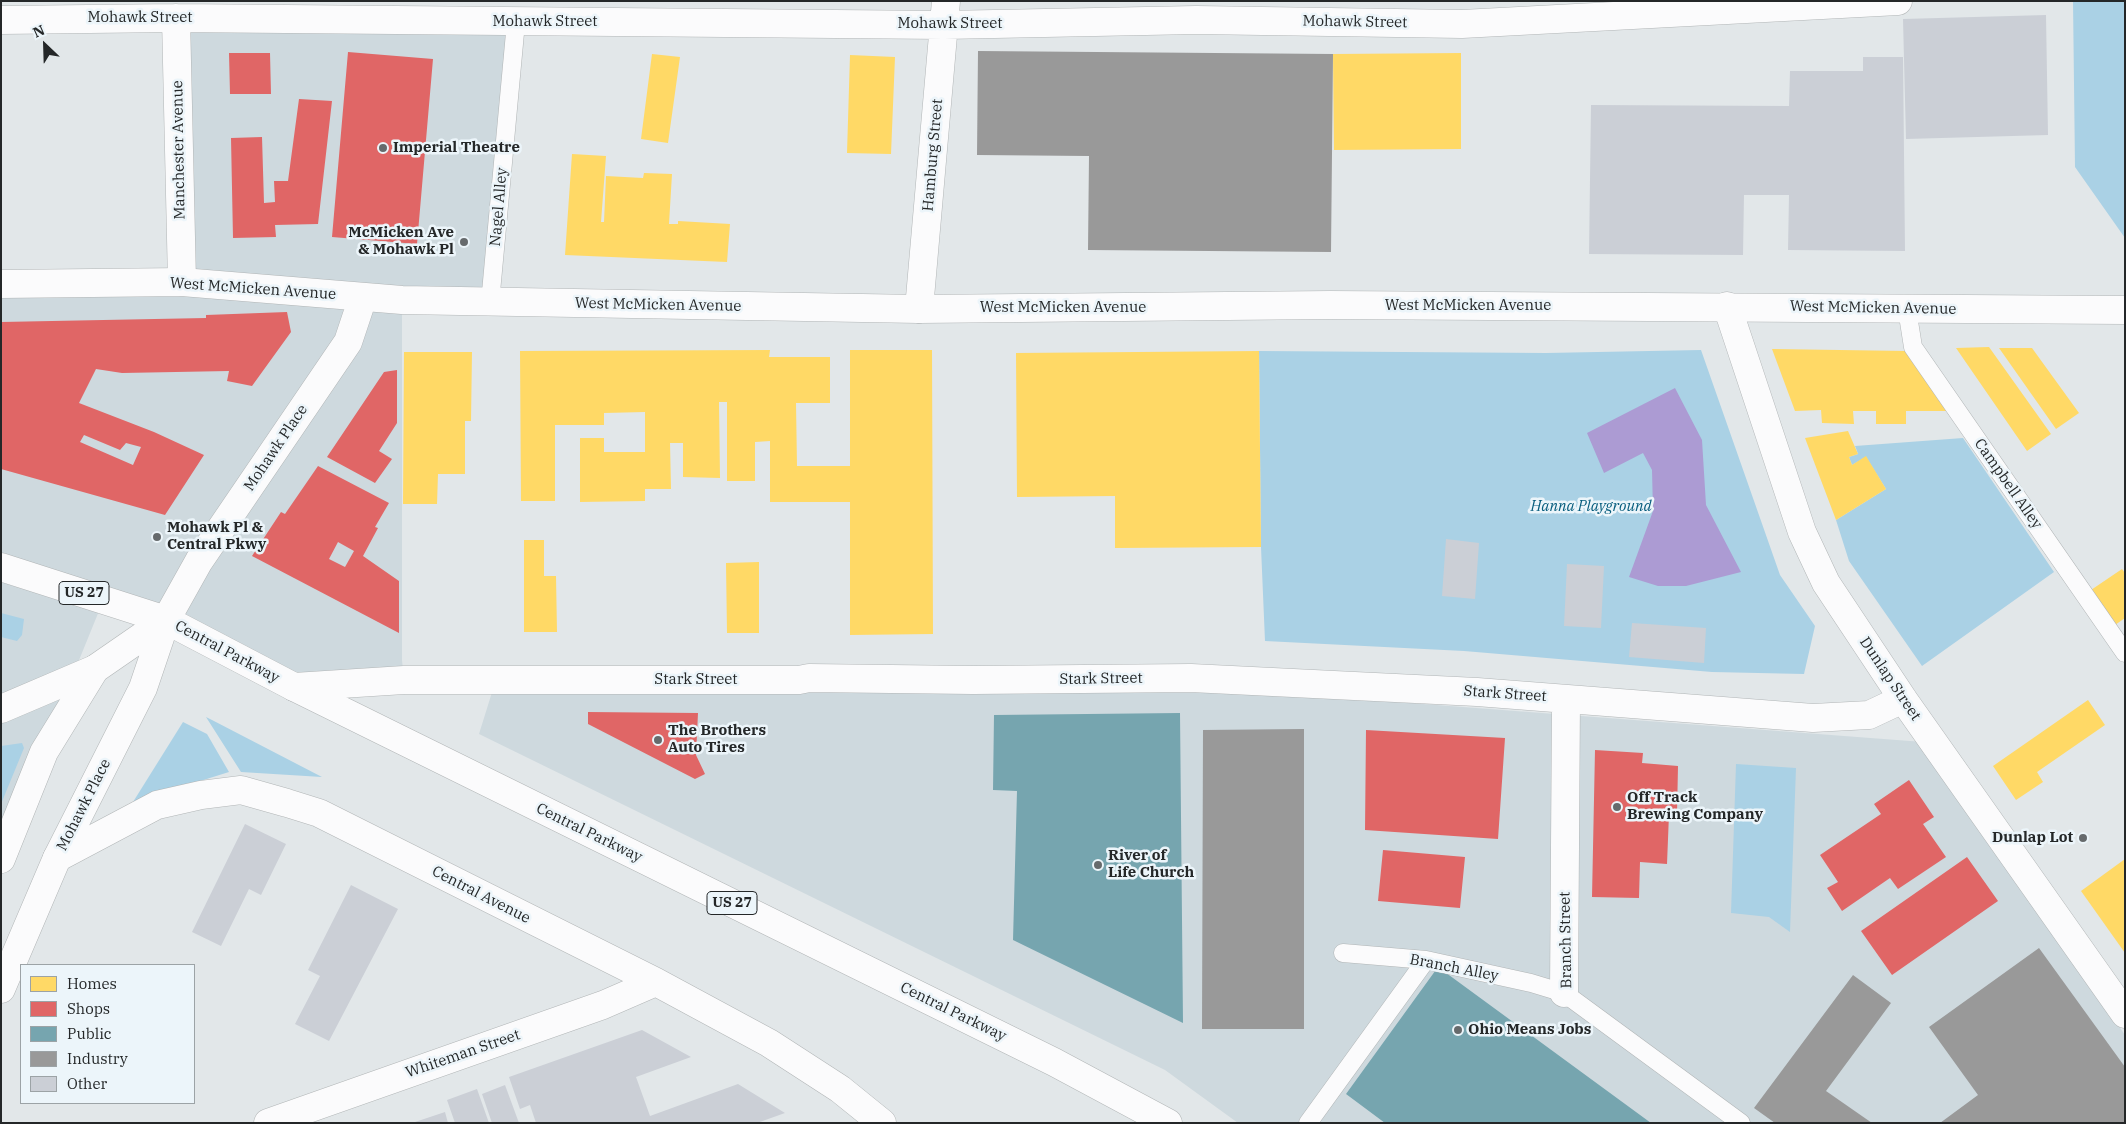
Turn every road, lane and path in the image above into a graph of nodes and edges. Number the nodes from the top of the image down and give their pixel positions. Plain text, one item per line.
1 (1898, 1) edge
2 (945, 13) edge
3 (176, 18) junction
4 (1, 20) edge
5 (516, 22) junction
6 (182, 282) junction
7 (1, 284) edge
8 (363, 297) junction
9 (490, 303) junction
10 (1727, 306) junction
11 (919, 309) junction
12 (1907, 309) junction
13 (2125, 310) edge
14 (1, 567) edge
15 (166, 620) junction
16 (2125, 653) edge
17 (95, 669) junction
18 (294, 687) junction
19 (1566, 698) junction
20 (1902, 699) junction
21 (1, 709) edge
22 (57, 858) junction
23 (1, 859) edge
24 (1344, 954) dead end
25 (1426, 960) junction
26 (656, 982) junction
27 (1, 989) edge
28 (1564, 993) junction
29 (2125, 1014) edge
30 (268, 1123) edge
31 (882, 1123) edge
32 (1168, 1123) edge
33 (1308, 1123) edge
34 (1741, 1123) edge

1 - 2 street, Mohawk Street
2 - 5 street, Mohawk Street
2 - 11 street, Hamburg Street
3 - 4 street, Mohawk Street
3 - 5 street, Mohawk Street
3 - 6 street, Manchester Avenue
5 - 9 lane, Nagel Alley
6 - 7 street, West McMicken Avenue
6 - 8 street, West McMicken Avenue
8 - 9 street, West McMicken Avenue
8 - 15 street, Mohawk Place
9 - 11 street, West McMicken Avenue
10 - 11 street, West McMicken Avenue
10 - 12 street, West McMicken Avenue
10 - 20 street, Dunlap Street
12 - 13 street, West McMicken Avenue
12 - 16 lane, Campbell Alley
14 - 15 street, Central Parkway / US 27
15 - 17 street, Mohawk Place
15 - 18 street, Central Parkway / US 27
15 - 22 street, Mohawk Place
17 - 21 street
17 - 23 street, Mohawk Place
18 - 19 street, Stark Street
18 - 32 street, Central Parkway / US 27
19 - 20 street, Stark Street
19 - 28 street, Branch Street
20 - 29 street, Dunlap Street
22 - 26 street, Central Avenue
22 - 27 street, Mohawk Place
24 - 25 lane, Branch Alley
25 - 28 lane, Branch Alley
25 - 33 lane
26 - 30 street, Whiteman Street
26 - 31 street, Central Avenue
28 - 34 lane, Branch Street

